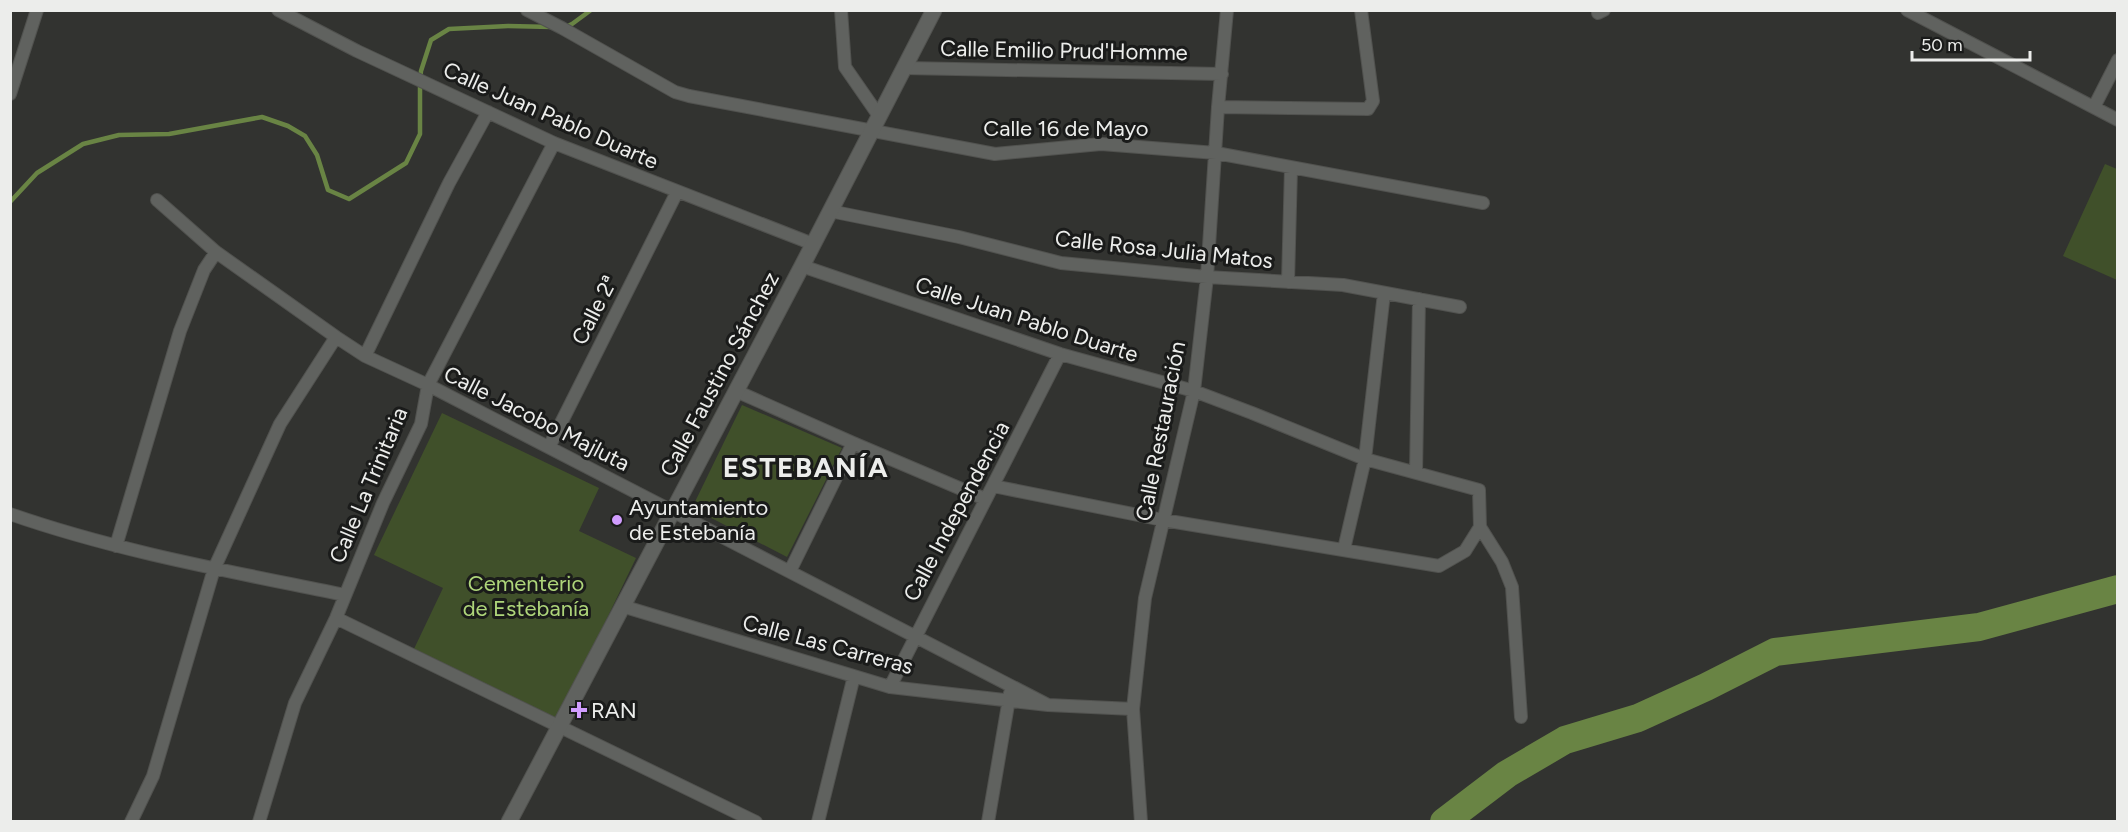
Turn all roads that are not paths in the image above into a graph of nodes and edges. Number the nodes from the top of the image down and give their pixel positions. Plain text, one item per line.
1 (37, 10) edge
2 (278, 10) edge
3 (527, 10) edge
4 (841, 10) edge
5 (934, 10) edge
6 (1227, 10) edge
7 (1361, 10) edge
8 (1907, 10) edge
9 (2118, 60) edge
10 (905, 69) junction
11 (1222, 74) junction
12 (10, 94) edge
13 (1218, 107) junction
14 (2094, 108) junction
15 (488, 112) junction
16 (879, 116) junction
17 (2118, 120) edge
18 (872, 130) junction
19 (554, 143) junction
20 (1216, 153) junction
21 (1291, 168) junction
22 (677, 192) junction
23 (158, 201) dead end
24 (1483, 203) dead end
25 (830, 211) junction
26 (813, 244) junction
27 (216, 252) junction
28 (802, 266) junction
29 (1208, 277) junction
30 (1288, 282) junction
31 (1384, 293) junction
32 (1419, 299) junction
33 (1460, 307) dead end
34 (336, 338) junction
35 (1060, 354) junction
36 (365, 356) junction
37 (428, 385) junction
38 (736, 391) junction
39 (1194, 392) junction
40 (853, 443) junction
41 (549, 447) junction
42 (1365, 459) junction
43 (1416, 473) junction
44 (993, 486) junction
45 (985, 499) junction
46 (673, 511) junction
47 (10, 513) edge
48 (1163, 520) junction
49 (1480, 527) junction
50 (116, 546) junction
51 (1344, 549) junction
52 (214, 568) junction
53 (790, 572) junction
54 (345, 595) junction
55 (622, 606) junction
56 (336, 618) junction
57 (914, 636) junction
58 (854, 676) junction
59 (1011, 686) junction
60 (890, 687) junction
61 (1008, 701) junction
62 (1048, 705) junction
63 (1133, 709) junction
64 (1521, 717) dead end
65 (559, 726) junction
66 (131, 822) edge
67 (259, 822) edge
68 (509, 822) edge
69 (756, 822) edge
70 (818, 822) edge
71 (988, 822) edge
72 (1141, 822) edge

1 - 12 street
2 - 15 street, Calle Juan Pablo Duarte
3 - 18 street, Calle 16 de Mayo
4 - 16 street
5 - 10 street, Calle Faustino Sánchez
6 - 11 street, Calle Restauración
7 - 13 street
8 - 14 street
9 - 14 street
10 - 11 street, Calle Emilio Prud'Homme
10 - 16 street, Calle Faustino Sánchez
11 - 13 street, Calle Restauración
13 - 20 street, Calle Restauración
14 - 17 street
15 - 19 street, Calle Juan Pablo Duarte
15 - 36 street
16 - 18 street, Calle Faustino Sánchez
18 - 20 street, Calle 16 de Mayo
18 - 25 street, Calle Faustino Sánchez
19 - 22 street, Calle Juan Pablo Duarte
19 - 37 street, Calle La Trinitaria
20 - 21 street, Calle 16 de Mayo
20 - 29 street, Calle Restauración
21 - 24 street, Calle 16 de Mayo
21 - 30 street
22 - 26 street, Calle Juan Pablo Duarte
22 - 41 street, Calle 2ª
23 - 27 street, Calle Jacobo Majluta
25 - 26 street, Calle Faustino Sánchez
25 - 29 street, Calle Rosa Julia Matos
26 - 28 street, Calle Faustino Sánchez
27 - 34 street, Calle Jacobo Majluta
27 - 50 street
28 - 35 street, Calle Juan Pablo Duarte
28 - 38 street, Calle Faustino Sánchez
29 - 30 street, Calle Rosa Julia Matos
29 - 39 street, Calle Restauración
30 - 31 street, Calle Rosa Julia Matos
31 - 32 street, Calle Rosa Julia Matos
31 - 42 street
32 - 33 street, Calle Rosa Julia Matos
32 - 43 street
34 - 36 street, Calle Jacobo Majluta
34 - 52 street
35 - 39 street, Calle Juan Pablo Duarte
35 - 44 street, Calle Independencia
36 - 37 street, Calle Jacobo Majluta
37 - 41 street, Calle Jacobo Majluta
37 - 54 street, Calle La Trinitaria
38 - 40 street
38 - 46 street, Calle Faustino Sánchez
39 - 42 street, Calle Juan Pablo Duarte
39 - 48 street, Calle Restauración
40 - 45 street
40 - 53 street
41 - 46 street, Calle Jacobo Majluta
42 - 43 street, Calle Juan Pablo Duarte
42 - 51 street
43 - 49 street, Calle Juan Pablo Duarte
44 - 45 street, Calle Independencia
44 - 48 street
45 - 57 street, Calle Independencia
46 - 53 street, Calle Jacobo Majluta
46 - 55 street, Calle Faustino Sánchez
47 - 50 street
48 - 51 street
48 - 63 street, Calle Restauración
49 - 51 street
49 - 64 street
50 - 52 street
52 - 54 street
52 - 66 street
53 - 57 street, Calle Jacobo Majluta
54 - 56 street, Calle La Trinitaria
55 - 58 street, Calle Las Carreras
55 - 65 street, Calle Faustino Sánchez
56 - 65 street
56 - 67 street, Calle La Trinitaria
57 - 59 street, Calle Jacobo Majluta
57 - 60 street, Calle Independencia
58 - 60 street, Calle Las Carreras
58 - 70 street
59 - 61 street
59 - 62 street, Calle Jacobo Majluta
60 - 61 street, Calle Las Carreras
61 - 62 street, Calle Las Carreras
61 - 71 street
62 - 63 street, Calle Las Carreras
63 - 72 street, Calle Restauración
65 - 68 street, Calle Faustino Sánchez
65 - 69 street

